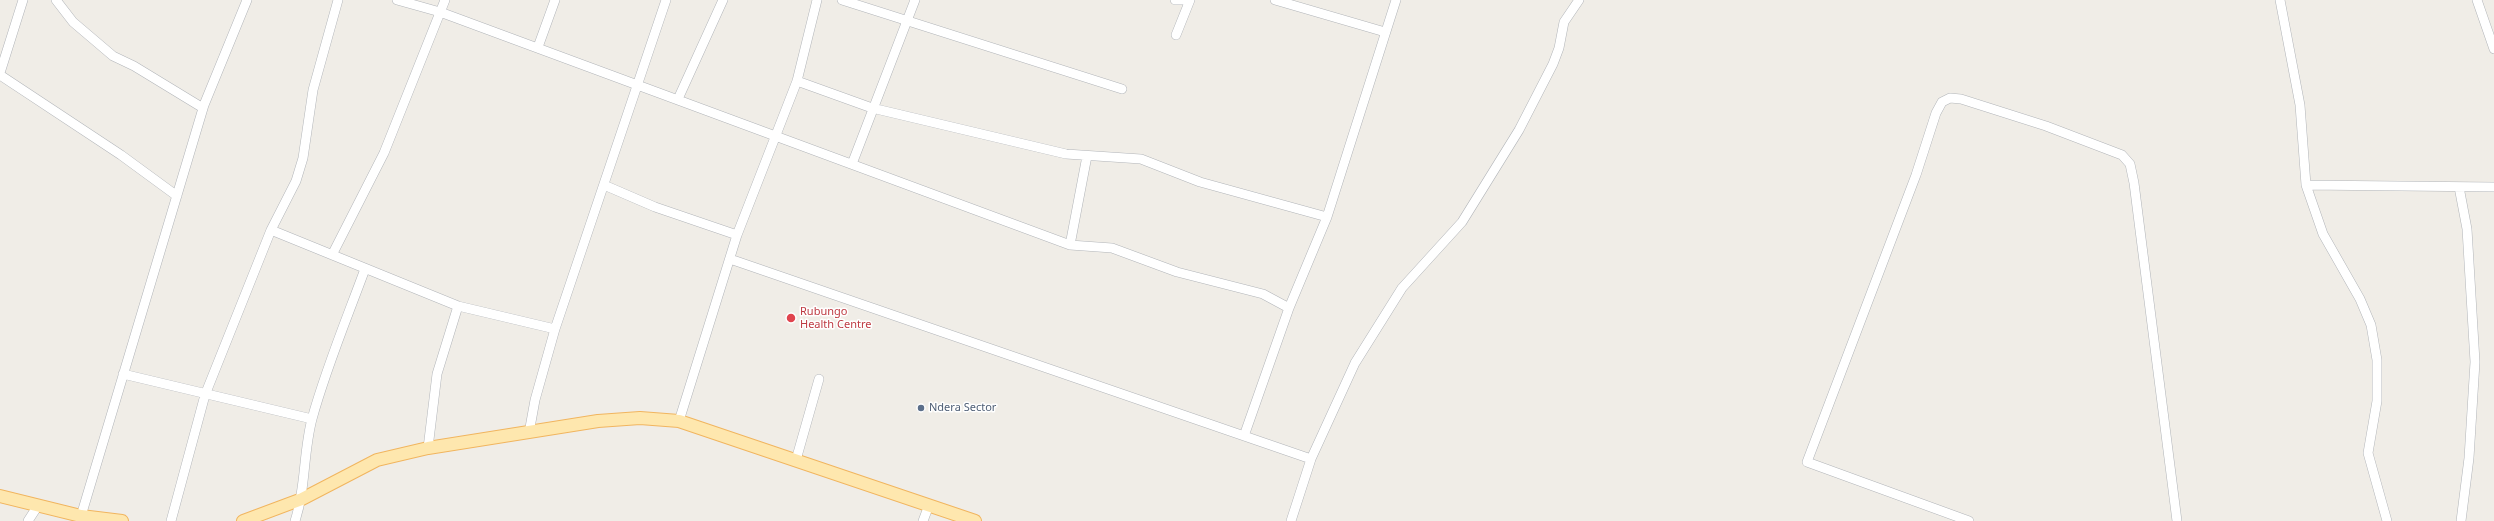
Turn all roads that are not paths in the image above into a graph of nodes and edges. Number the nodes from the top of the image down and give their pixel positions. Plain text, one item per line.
1 (23, 0) edge
2 (56, 0) edge
3 (247, 0) edge
4 (338, 0) edge
5 (397, 0) edge
6 (445, 0) edge
7 (555, 0) edge
8 (666, 0) edge
9 (723, 0) edge
10 (817, 0) edge
11 (842, 0) edge
12 (915, 0) edge
13 (1175, 0) edge
14 (1190, 0) edge
15 (1275, 0) edge
16 (1396, 0) edge
17 (1579, 0) edge
18 (2280, 0) edge
19 (2477, 0) edge
20 (440, 12) junction
21 (906, 21) junction
22 (1385, 32) junction
23 (1176, 35) dead end
24 (538, 47) junction
25 (2494, 49) edge
26 (0, 74) edge
27 (797, 80) junction
28 (637, 85) junction
29 (1122, 89) dead end
30 (678, 99) junction
31 (203, 108) junction
32 (872, 108) junction
33 (776, 136) junction
34 (1087, 156) junction
35 (852, 164) junction
36 (604, 185) junction
37 (2306, 185) junction
38 (2460, 187) junction
39 (2494, 187) edge
40 (177, 196) junction
41 (1327, 218) junction
42 (271, 230) junction
43 (737, 235) junction
44 (1070, 245) junction
45 (332, 255) junction
46 (730, 259) junction
47 (365, 269) junction
48 (458, 306) junction
49 (1288, 308) junction
50 (555, 329) junction
51 (123, 374) junction
52 (819, 379) dead end
53 (205, 395) junction
54 (312, 419) junction
55 (679, 421) junction
56 (529, 433) junction
57 (1244, 436) junction
58 (428, 448) junction
59 (1311, 459) junction
60 (796, 460) junction
61 (0, 496) edge
62 (302, 499) junction
63 (929, 505) junction
64 (38, 507) junction
65 (81, 519) edge
66 (28, 521) edge
67 (122, 521) edge
68 (171, 521) edge
69 (242, 521) edge
70 (295, 521) edge
71 (923, 521) edge
72 (975, 521) edge
73 (1291, 521) edge
74 (1969, 521) edge
75 (2177, 521) edge
76 (2387, 521) edge
77 (2462, 521) edge

1 - 26 street
2 - 31 street
3 - 31 street
4 - 42 street
5 - 20 street
6 - 20 street
7 - 24 street
8 - 28 street
9 - 30 street
10 - 27 street
11 - 21 street
12 - 21 street
13 - 14 street
14 - 23 street
15 - 22 street
16 - 22 street
17 - 59 street
18 - 37 street
19 - 25 street
20 - 24 street
20 - 45 street
21 - 29 street
21 - 32 street
22 - 41 street
24 - 28 street
26 - 40 street
27 - 32 street
27 - 33 street
28 - 30 street
28 - 36 street
30 - 33 street
31 - 40 street
32 - 34 street
32 - 35 street
33 - 35 street
33 - 43 street
34 - 41 street
34 - 44 street
35 - 44 street
36 - 43 street
36 - 50 street
37 - 38 street
37 - 76 street
38 - 39 street
38 - 77 street
40 - 51 street
41 - 49 street
42 - 45 street
42 - 53 street
43 - 46 street
44 - 49 street
45 - 47 street
46 - 55 street
46 - 57 street
47 - 48 street
47 - 54 street
48 - 50 street
48 - 58 street
49 - 57 street
50 - 56 street
51 - 53 street
51 - 65 street
52 - 60 street
53 - 54 street
53 - 68 street
54 - 62 street
55 - 56 main road
55 - 60 main road
56 - 58 main road
57 - 59 street
58 - 62 main road
59 - 73 street
60 - 63 main road
61 - 64 main road
62 - 69 main road
62 - 70 street
63 - 71 street
63 - 72 main road
64 - 65 main road
64 - 66 street
65 - 67 main road
74 - 75 street

